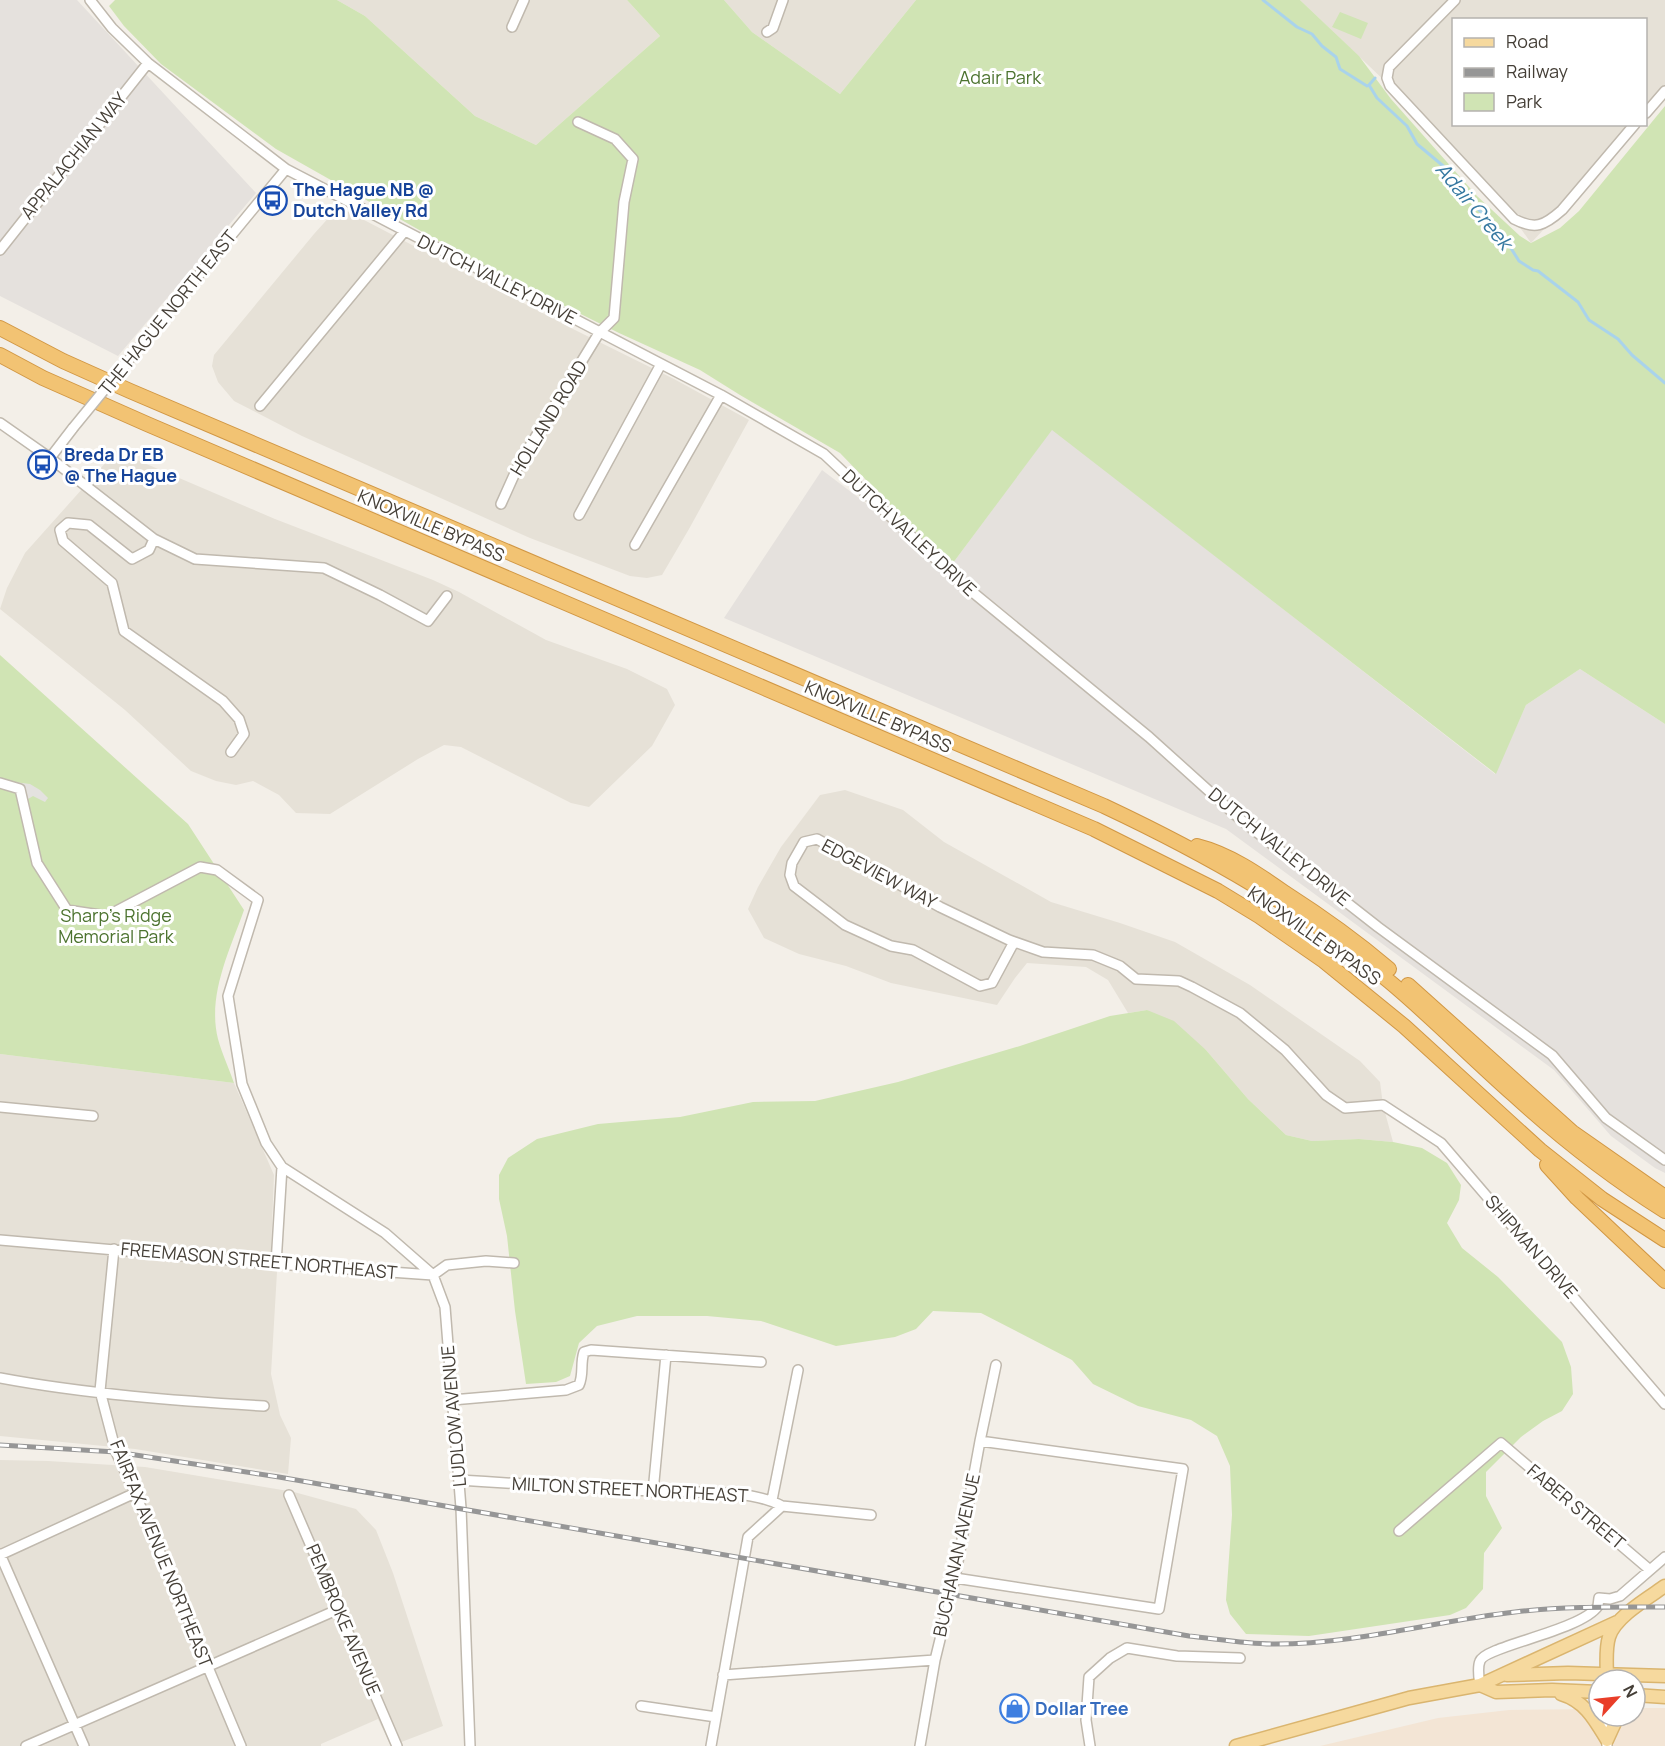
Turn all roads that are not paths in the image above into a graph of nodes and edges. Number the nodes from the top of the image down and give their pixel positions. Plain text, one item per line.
1 (90, 0) edge
2 (524, 0) edge
3 (783, 0) edge
4 (1455, 0) edge
5 (512, 27) dead end
6 (768, 32) dead end
7 (148, 63) junction
8 (1665, 91) edge
9 (1647, 112) edge
10 (578, 122) dead end
11 (1633, 126) edge
12 (286, 170) junction
13 (404, 232) junction
14 (0, 250) edge
15 (0, 328) edge
16 (599, 333) junction
17 (0, 356) edge
18 (661, 364) junction
19 (721, 395) junction
20 (260, 406) dead end
21 (0, 423) edge
22 (50, 458) junction
23 (501, 504) dead end
24 (579, 515) dead end
25 (154, 539) junction
26 (635, 545) dead end
27 (447, 596) dead end
28 (231, 752) dead end
29 (0, 783) edge
30 (1173, 840) junction
31 (1014, 942) junction
32 (1383, 1105) joint
33 (0, 1107) edge
34 (93, 1116) dead end
35 (1506, 1121) junction
36 (1665, 1160) edge
37 (282, 1167) junction
38 (1665, 1197) edge
39 (1665, 1211) edge
40 (0, 1240) edge
41 (1665, 1240) edge
42 (114, 1249) junction
43 (514, 1263) dead end
44 (276, 1264) junction
45 (434, 1275) junction
46 (1665, 1281) edge
47 (666, 1355) junction
48 (761, 1362) dead end
49 (996, 1365) dead end
50 (798, 1370) dead end
51 (0, 1378) edge
52 (100, 1391) junction
53 (452, 1400) junction
54 (1665, 1404) edge
55 (264, 1406) dead end
56 (980, 1441) junction
57 (459, 1480) junction
58 (653, 1492) junction
59 (135, 1493) junction
60 (289, 1495) dead end
61 (772, 1500) junction
62 (782, 1506) junction
63 (871, 1515) dead end
64 (1399, 1531) dead end
65 (0, 1555) edge
66 (1665, 1557) edge
67 (1650, 1570) junction
68 (955, 1578) junction
69 (1665, 1586) edge
70 (339, 1609) junction
71 (1617, 1622) junction
72 (1240, 1658) dead end
73 (935, 1660) junction
74 (207, 1666) junction
75 (1607, 1668) edge
76 (723, 1675) junction
77 (1498, 1675) junction
78 (1587, 1675) edge
79 (1665, 1676) edge
80 (1647, 1677) edge
81 (1480, 1685) junction
82 (1545, 1690) junction
83 (1587, 1692) edge
84 (1647, 1697) edge
85 (1665, 1697) edge
86 (641, 1706) dead end
87 (716, 1717) junction
88 (74, 1725) junction
89 (1606, 1728) edge
90 (1613, 1728) edge
91 (1607, 1743) edge
92 (26, 1746) edge
93 (84, 1746) edge
94 (241, 1746) edge
95 (397, 1746) edge
96 (470, 1746) edge
97 (711, 1746) edge
98 (920, 1746) edge
99 (1090, 1746) edge
100 (1236, 1746) edge

1 - 7 street, DUTCH VALLEY DRIVE
2 - 5 street
3 - 6 street
4 - 11 street
7 - 12 street, DUTCH VALLEY DRIVE
7 - 14 street, APPALACHIAN WAY
8 - 9 street
10 - 16 street, HOLLAND ROAD
12 - 13 street, DUTCH VALLEY DRIVE
12 - 22 street, THE HAGUE NORTH EAST, bridge
13 - 16 street, DUTCH VALLEY DRIVE
13 - 20 street
15 - 30 highway, KNOXVILLE BYPASS
16 - 18 street, DUTCH VALLEY DRIVE
16 - 23 street, HOLLAND ROAD
17 - 35 highway, KNOXVILLE BYPASS
18 - 19 street, DUTCH VALLEY DRIVE
18 - 24 street
19 - 26 street
19 - 36 street, DUTCH VALLEY DRIVE
21 - 22 street
22 - 25 street
25 - 27 street
25 - 28 street
29 - 37 street
30 - 38 highway
30 - 39 highway, KNOXVILLE BYPASS
31 - 31 street, EDGEVIEW WAY
31 - 32 street, EDGEVIEW WAY
32 - 54 street, SHIPMAN DRIVE
33 - 34 street
35 - 41 highway, KNOXVILLE BYPASS
35 - 46 highway
37 - 44 street
37 - 45 street
40 - 42 street, FREEMASON STREET NORTHEAST
42 - 44 street, FREEMASON STREET NORTHEAST
42 - 52 street, FAIRFAX AVENUE NORTHEAST
43 - 45 street, FREEMASON STREET NORTHEAST
44 - 45 street, FREEMASON STREET NORTHEAST
45 - 53 street, LUDLOW AVENUE
47 - 48 street
47 - 53 street
47 - 58 street
49 - 56 street, BUCHANAN AVENUE
50 - 61 street
51 - 52 street
52 - 55 street
52 - 59 street, FAIRFAX AVENUE NORTHEAST
53 - 57 street, LUDLOW AVENUE
56 - 68 street, BUCHANAN AVENUE
56 - 68 street
57 - 58 street, MILTON STREET NORTHEAST
57 - 96 street, LUDLOW AVENUE
58 - 61 street, MILTON STREET NORTHEAST
59 - 65 street
59 - 74 street, FAIRFAX AVENUE NORTHEAST
60 - 70 street, PEMBROKE AVENUE
61 - 62 street, MILTON STREET NORTHEAST
62 - 63 street, MILTON STREET NORTHEAST
62 - 76 street
64 - 67 street, FABER STREET
65 - 88 street
66 - 67 street
67 - 81 street
68 - 73 street, BUCHANAN AVENUE
69 - 71 main road
70 - 74 street
70 - 95 street, PEMBROKE AVENUE
71 - 75 main road
71 - 77 main road
72 - 99 street
73 - 76 street
73 - 98 street, BUCHANAN AVENUE
74 - 88 street
74 - 94 street, FAIRFAX AVENUE NORTHEAST
76 - 87 street
77 - 78 main road
77 - 81 main road
79 - 80 main road
81 - 82 main road
81 - 100 main road
82 - 83 main road
82 - 91 main road
84 - 85 main road
86 - 87 street
87 - 97 street
88 - 92 street
88 - 93 street
89 - 91 street
90 - 91 main road

